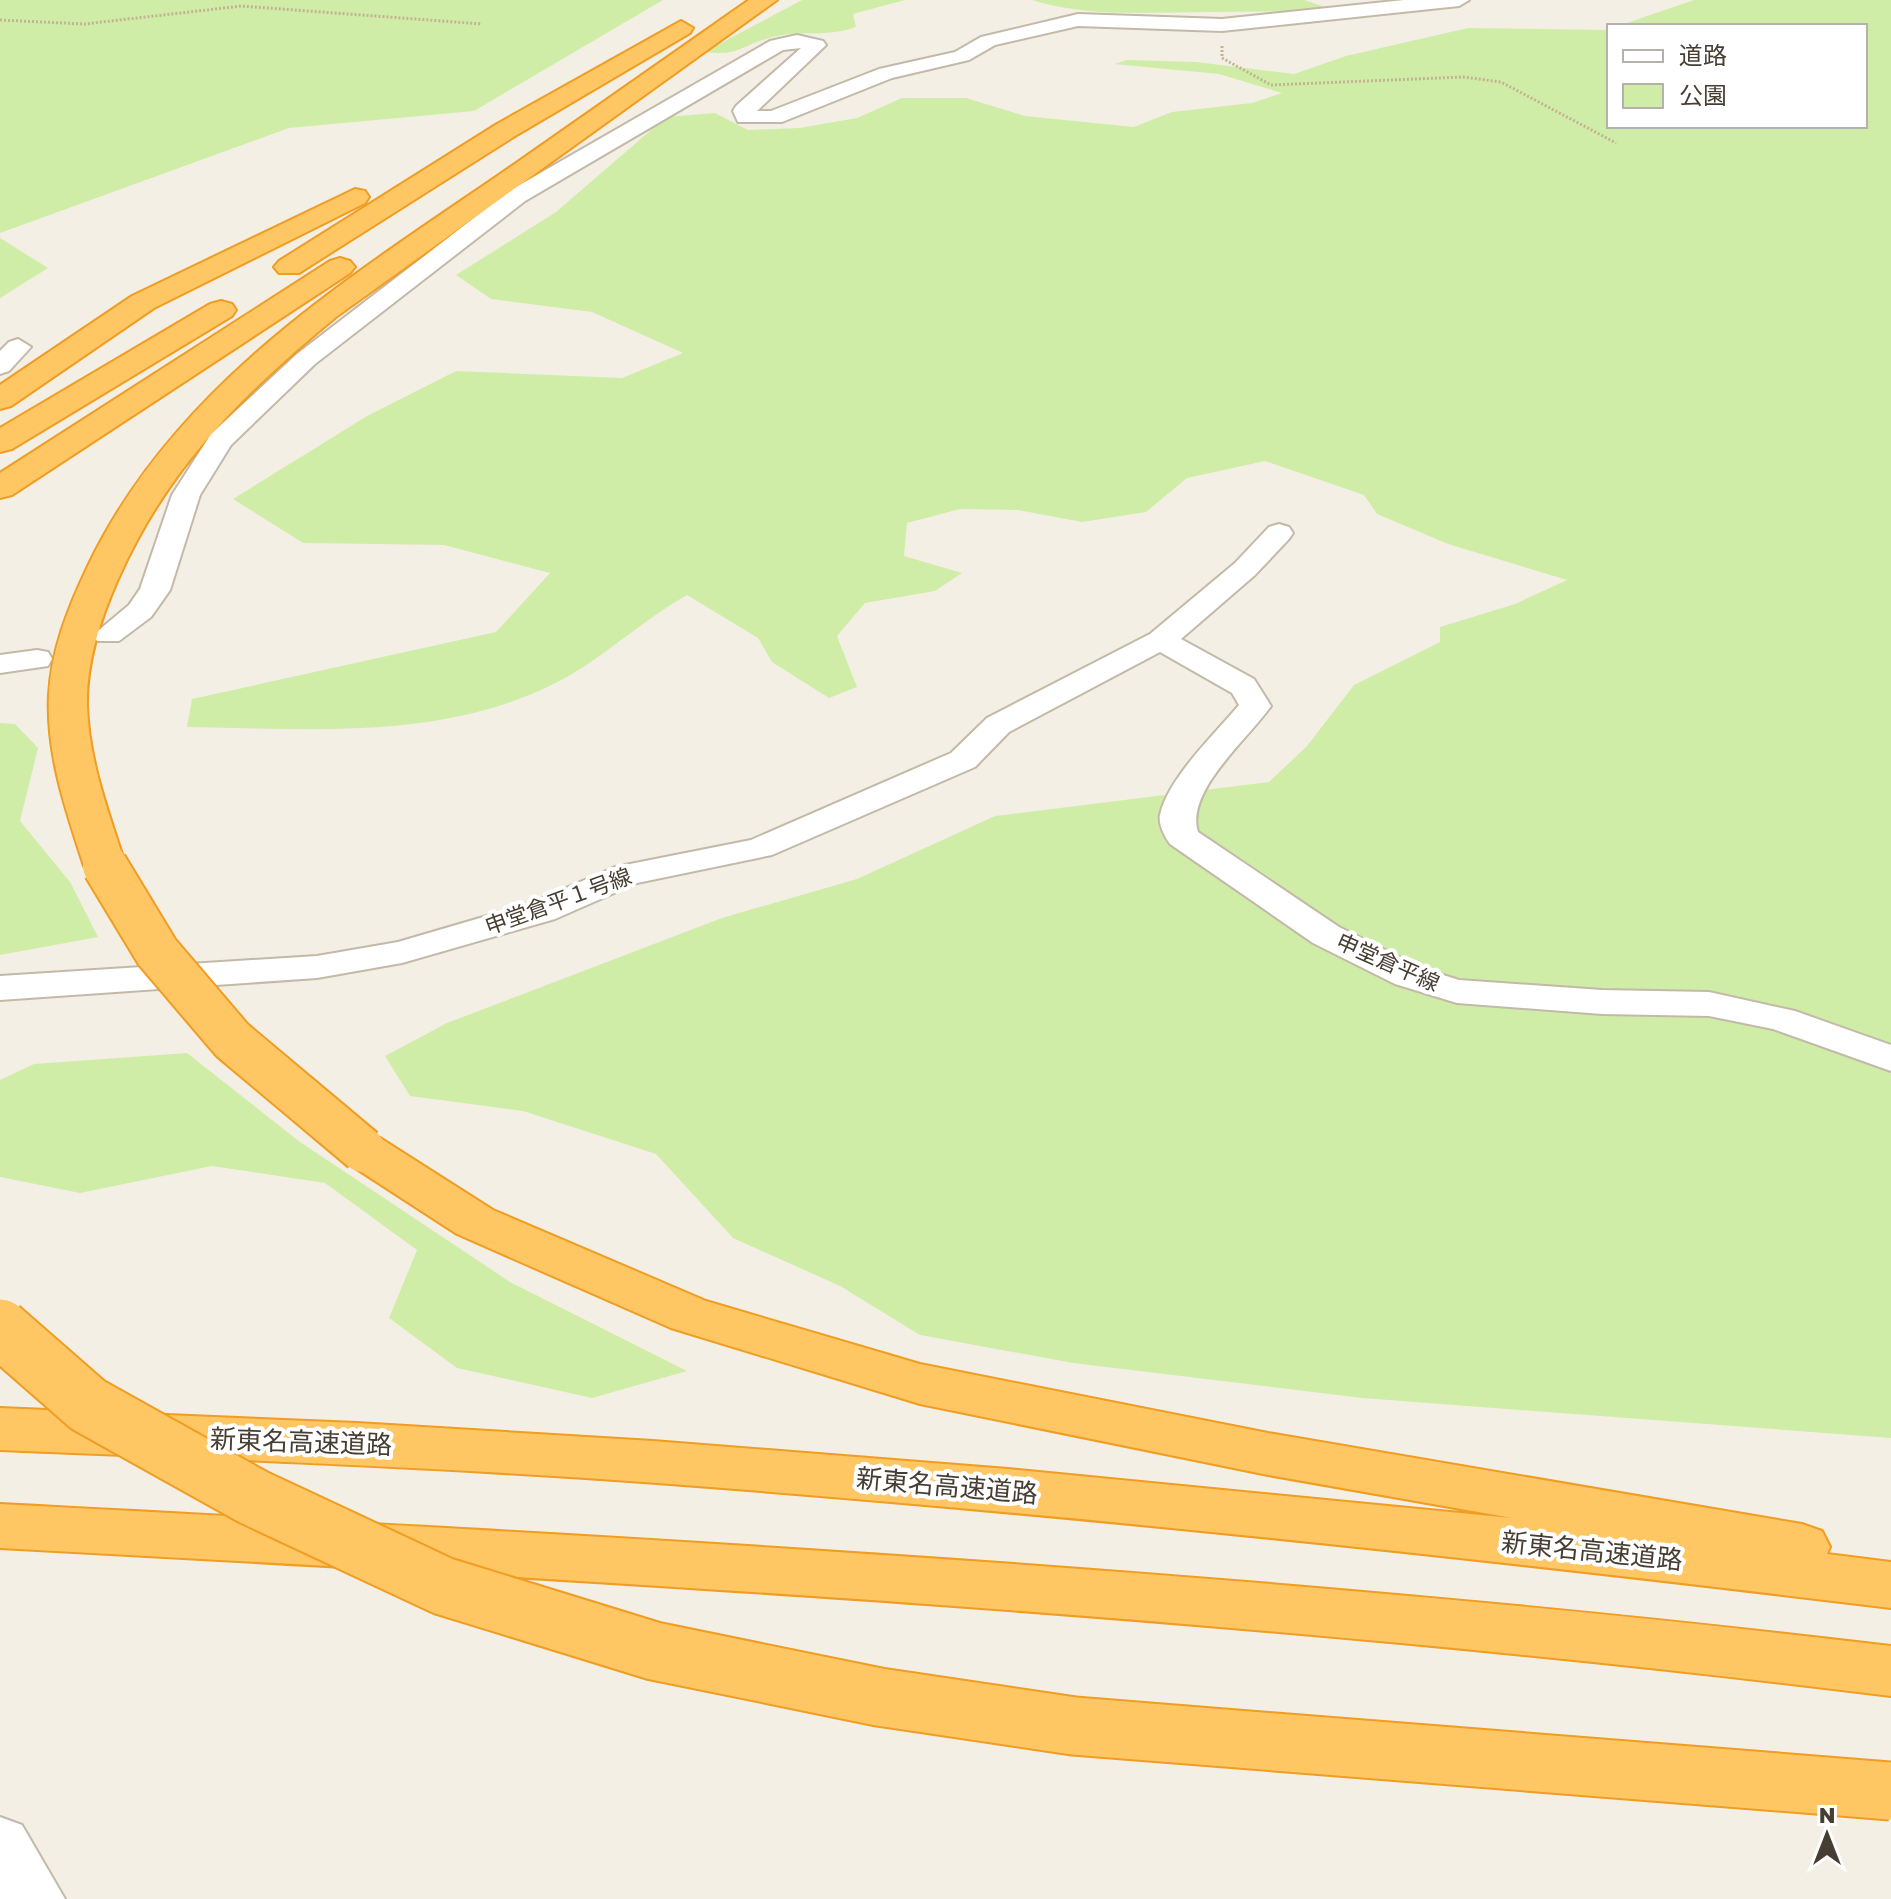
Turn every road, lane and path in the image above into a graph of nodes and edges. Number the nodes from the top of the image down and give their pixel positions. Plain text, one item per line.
1 (732, 0) edge
2 (765, 0) edge
3 (1459, 0) edge
4 (0, 20) edge
5 (482, 24) dead end
6 (1222, 25) junction
7 (641, 51) junction
8 (1616, 143) dead end
9 (266, 281) dead end
10 (240, 298) dead end
11 (18, 347) dead end
12 (0, 366) edge
13 (0, 399) edge
14 (0, 442) edge
15 (0, 488) edge
16 (1279, 533) dead end
17 (108, 635) dead end
18 (1161, 640) junction
19 (37, 659) dead end
20 (0, 664) edge
21 (0, 988) edge
22 (1891, 1059) edge
23 (0, 1328) edge
24 (0, 1429) edge
25 (0, 1526) edge
26 (1891, 1563) edge
27 (1891, 1585) edge
28 (1891, 1671) edge
29 (1891, 1791) edge
30 (0, 1845) edge
31 (33, 1899) edge

1 - 7 highway
2 - 15 highway
2 - 26 highway, bridge
3 - 6 street
4 - 5 path
6 - 8 path
6 - 17 street
7 - 9 highway
7 - 13 highway
10 - 14 highway
11 - 12 street
16 - 18 street, 申堂倉平１号線
18 - 21 street, 申堂倉平１号線
18 - 22 street, 申堂倉平線
19 - 20 street
23 - 29 highway, bridge
24 - 27 highway, 新東名高速道路, bridge
25 - 28 highway, bridge
30 - 31 street

